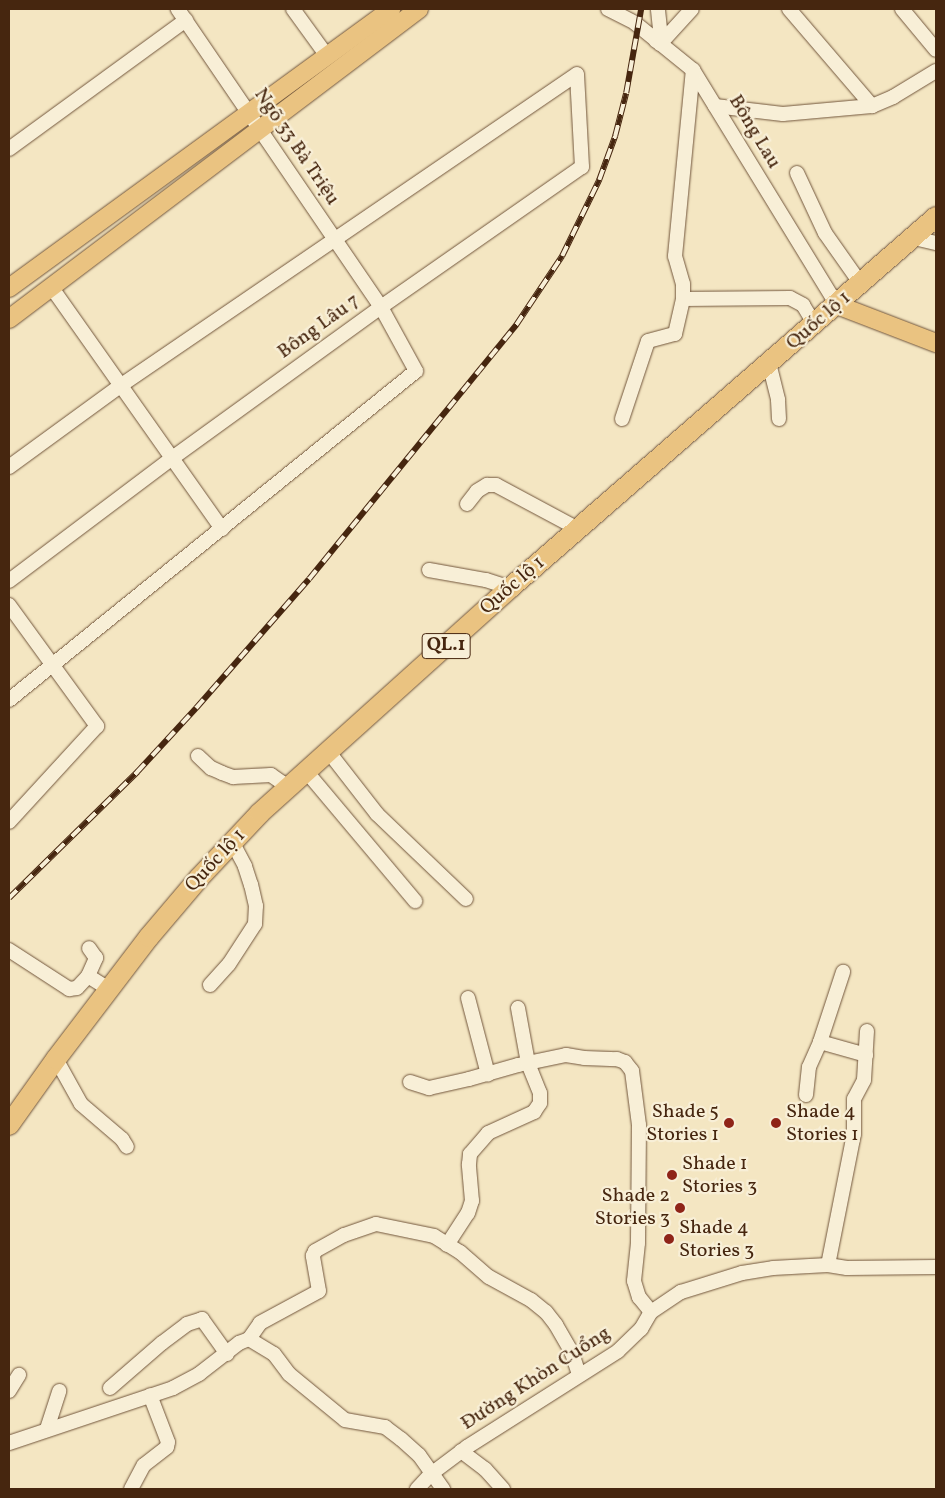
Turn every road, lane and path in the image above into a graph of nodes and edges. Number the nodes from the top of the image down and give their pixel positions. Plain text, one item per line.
1 (293, 9) edge
2 (391, 9) edge
3 (418, 9) edge
4 (608, 9) edge
5 (658, 9) edge
6 (692, 9) edge
7 (789, 9) edge
8 (902, 9) edge
9 (182, 14) edge
10 (658, 43) junction
11 (936, 50) edge
12 (327, 56) junction
13 (693, 70) junction
14 (936, 71) edge
15 (715, 106) junction
16 (872, 106) junction
17 (249, 112) junction
18 (259, 131) junction
19 (9, 149) edge
20 (797, 173) dead end
21 (936, 217) edge
22 (914, 238) junction
23 (334, 239) junction
24 (936, 243) edge
25 (861, 284) junction
26 (9, 288) edge
27 (52, 288) junction
28 (683, 300) junction
29 (837, 305) junction
30 (381, 307) junction
31 (9, 319) edge
32 (815, 325) junction
33 (936, 344) edge
34 (769, 363) junction
35 (120, 386) junction
36 (622, 419) dead end
37 (779, 419) dead end
38 (171, 459) junction
39 (9, 467) edge
40 (467, 504) dead end
41 (222, 529) junction
42 (578, 529) junction
43 (429, 570) dead end
44 (9, 581) edge
45 (510, 588) junction
46 (9, 606) edge
47 (53, 666) junction
48 (9, 700) edge
49 (328, 751) junction
50 (198, 756) dead end
51 (306, 771) junction
52 (288, 787) junction
53 (9, 822) edge
54 (233, 843) junction
55 (466, 899) dead end
56 (415, 902) dead end
57 (88, 948) dead end
58 (9, 950) edge
59 (844, 972) dead end
60 (88, 976) junction
61 (210, 985) dead end
62 (109, 989) junction
63 (468, 998) dead end
64 (518, 1008) dead end
65 (867, 1031) dead end
66 (820, 1042) junction
67 (866, 1055) junction
68 (56, 1059) junction
69 (528, 1063) junction
70 (488, 1074) junction
71 (410, 1082) dead end
72 (806, 1095) dead end
73 (9, 1126) edge
74 (127, 1147) dead end
75 (447, 1245) junction
76 (828, 1265) junction
77 (936, 1268) edge
78 (651, 1312) junction
79 (249, 1339) junction
80 (227, 1354) junction
81 (18, 1375) dead end
82 (579, 1375) junction
83 (110, 1388) dead end
84 (9, 1391) edge
85 (59, 1391) dead end
86 (150, 1396) junction
87 (47, 1429) junction
88 (9, 1443) edge
89 (461, 1451) junction
90 (431, 1474) junction
91 (132, 1489) edge
92 (417, 1489) edge
93 (443, 1489) edge
94 (503, 1489) edge

1 - 12 street
2 - 12 main road
3 - 18 main road
4 - 10 street, Bông Lau
5 - 10 street
6 - 10 street
7 - 16 street
8 - 11 street
9 - 17 street, Ngõ 33 Bà Triệu
9 - 19 street
10 - 13 street, Bông Lau
12 - 17 main road
13 - 15 street, Bông Lau
13 - 28 street
14 - 16 street
15 - 16 street
15 - 29 street, Bông Lau
17 - 18 street, Ngõ 33 Bà Triệu
17 - 26 main road
18 - 23 street, Ngõ 33 Bà Triệu
18 - 27 main road
20 - 25 street
21 - 22 highway, Quốc lộ 1 / QL.1
22 - 24 street
22 - 25 highway, Quốc lộ 1 / QL.1
23 - 30 street, Ngõ 33 Bà Triệu
23 - 30 street, Bông Lâu 7
23 - 35 street
25 - 29 highway, Quốc lộ 1 / QL.1
27 - 31 main road
27 - 35 street
28 - 32 street
28 - 36 street
29 - 32 highway, Quốc lộ 1 / QL.1
29 - 33 main road
30 - 38 street, Bông Lâu 7
30 - 41 street, Ngõ 33 Bà Triệu
32 - 34 highway, Quốc lộ 1 / QL.1
34 - 37 street
34 - 42 highway, Quốc lộ 1 / QL.1
35 - 38 street
35 - 39 street
38 - 41 street
38 - 44 street, Bông Lâu 7
40 - 42 street
41 - 47 street
42 - 45 highway, Quốc lộ 1 / QL.1
43 - 45 street
45 - 49 highway, Quốc lộ 1 / QL.1
46 - 47 street
47 - 48 street
47 - 53 street
49 - 51 highway, Quốc lộ 1 / QL.1
49 - 55 street
50 - 52 street
51 - 52 highway, Quốc lộ 1 / QL.1
51 - 56 street
52 - 54 highway, Quốc lộ 1 / QL.1
54 - 61 street
54 - 62 highway, Quốc lộ 1 / QL.1
57 - 60 street
58 - 60 street
59 - 66 street
60 - 62 street
62 - 68 highway, Quốc lộ 1 / QL.1
63 - 70 street
64 - 69 street
65 - 67 street
66 - 67 street
66 - 72 street
67 - 76 street
68 - 73 highway, Quốc lộ 1 / QL.1
68 - 74 street
69 - 70 street
69 - 75 street
69 - 78 street
70 - 71 street
75 - 79 street
75 - 82 street
76 - 77 street, Đường Khòn Cuổng
76 - 78 street, Đường Khòn Cuổng
78 - 82 street, Đường Khòn Cuổng
79 - 80 street
79 - 90 street
80 - 83 street
80 - 86 street
81 - 84 street
82 - 89 street, Đường Khòn Cuổng
85 - 87 street
86 - 87 street
86 - 91 street
87 - 88 street
89 - 90 street, Đường Khòn Cuổng
89 - 94 street
90 - 92 street, Đường Khòn Cuổng
90 - 93 street

